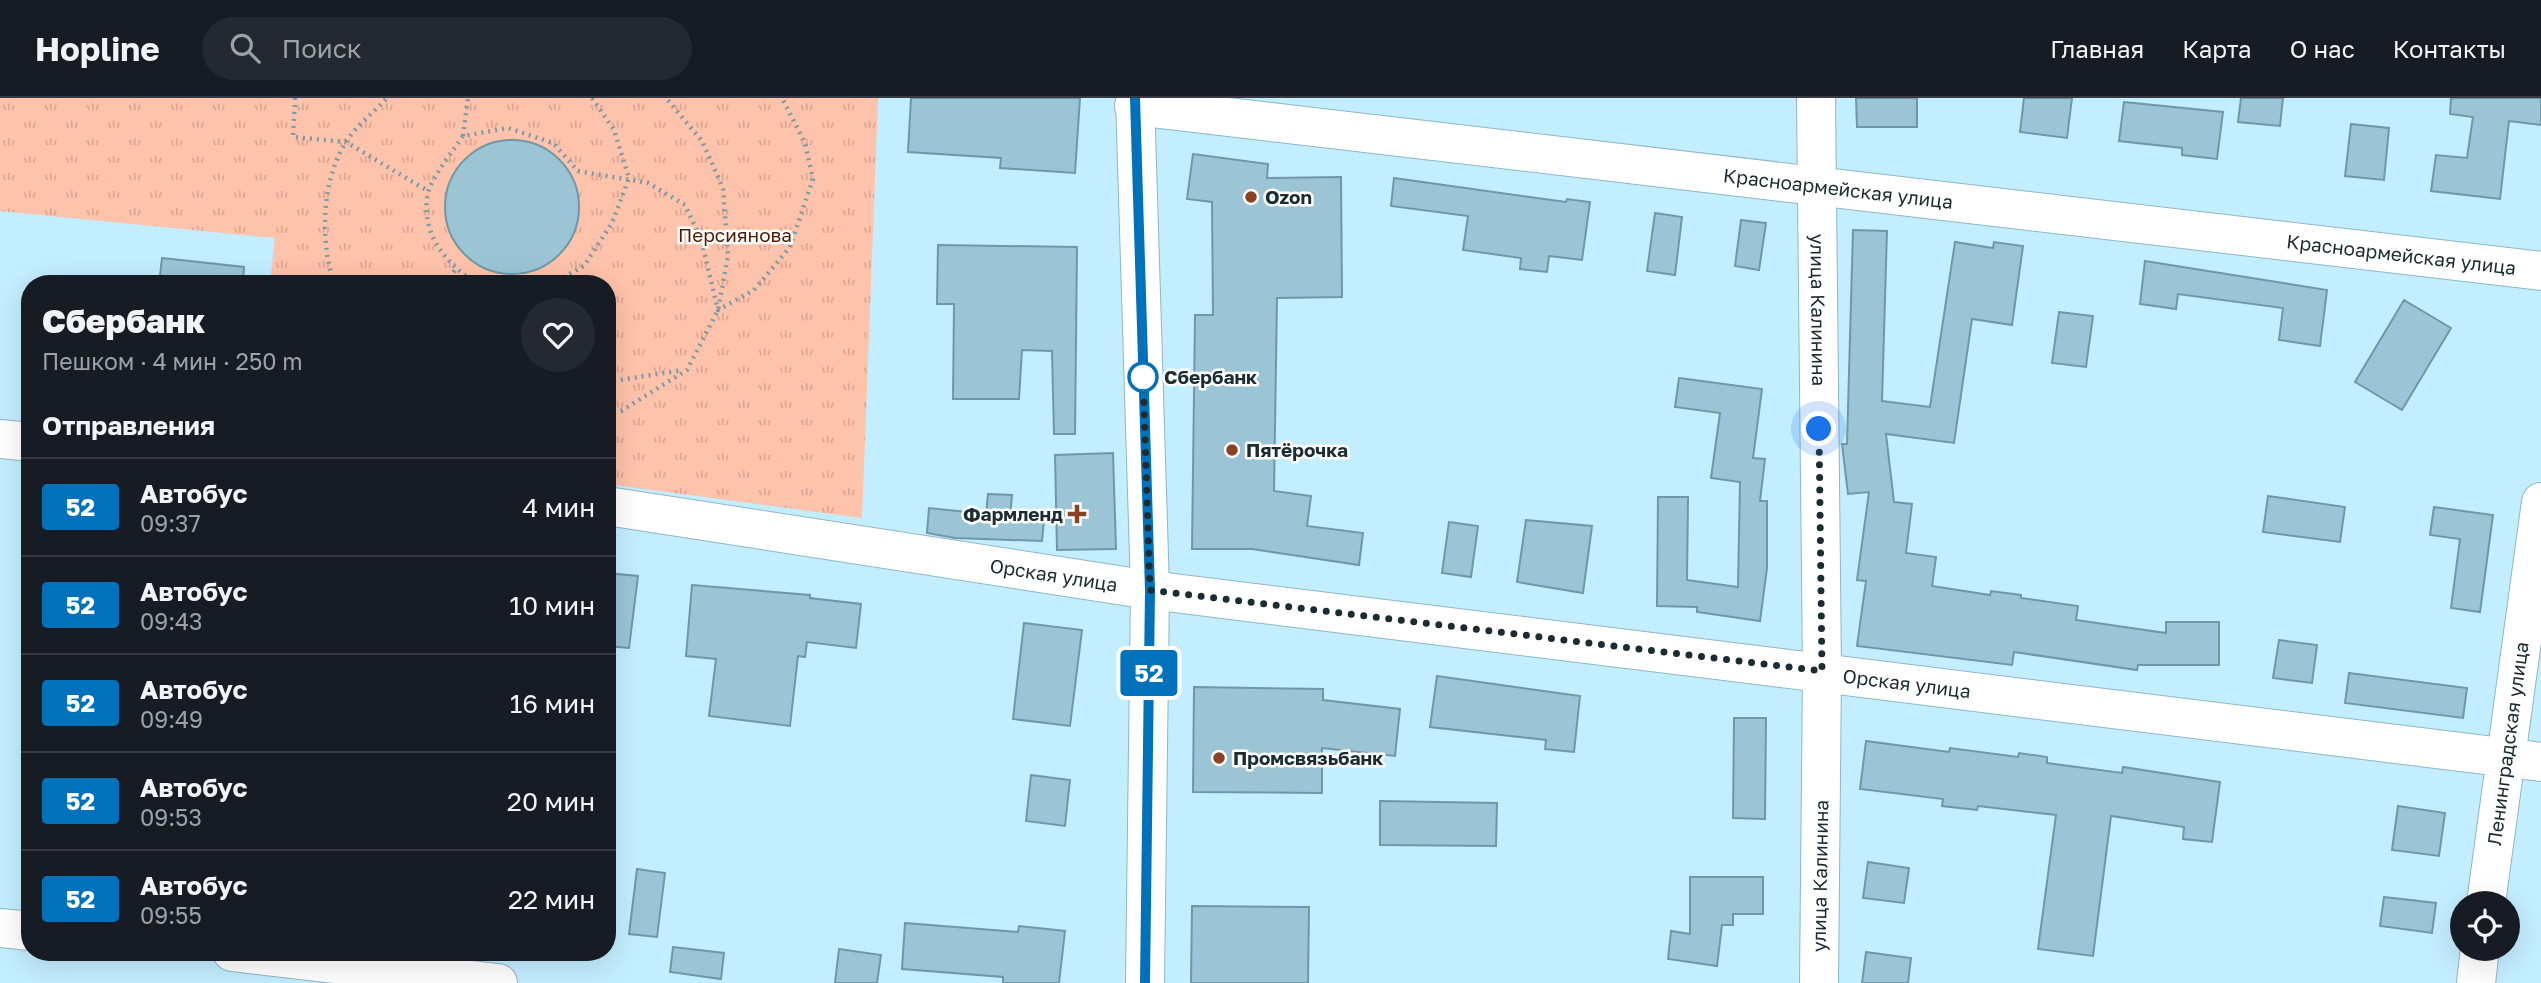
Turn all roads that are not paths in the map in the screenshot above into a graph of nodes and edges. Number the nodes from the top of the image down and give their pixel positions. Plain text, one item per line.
1 (1816, 98) edge
2 (1135, 102) edge
3 (1815, 187) junction
4 (2541, 271) edge
5 (0, 439) edge
6 (21, 441) edge
7 (2541, 502) edge
8 (616, 507) edge
9 (1150, 590) junction
10 (1822, 671) junction
11 (2523, 759) edge
12 (2489, 891) edge
13 (0, 928) edge
14 (21, 930) edge
15 (294, 961) edge
16 (2479, 961) edge
17 (321, 965) edge
18 (498, 983) edge
19 (1145, 983) edge
20 (1819, 983) edge
21 (2476, 983) edge

1 - 3 street, улица Калинина
2 - 3 street, Красноармейская улица
2 - 9 street
3 - 4 street, Красноармейская улица
3 - 10 street, улица Калинина
5 - 6 street
7 - 11 street, Ленинградская улица
8 - 9 street, Орская улица
9 - 10 street, Орская улица
9 - 19 street
10 - 11 street, Орская улица
10 - 20 street, улица Калинина
11 - 12 street, Ленинградская улица
13 - 14 street
15 - 17 street
16 - 21 street
17 - 18 street

